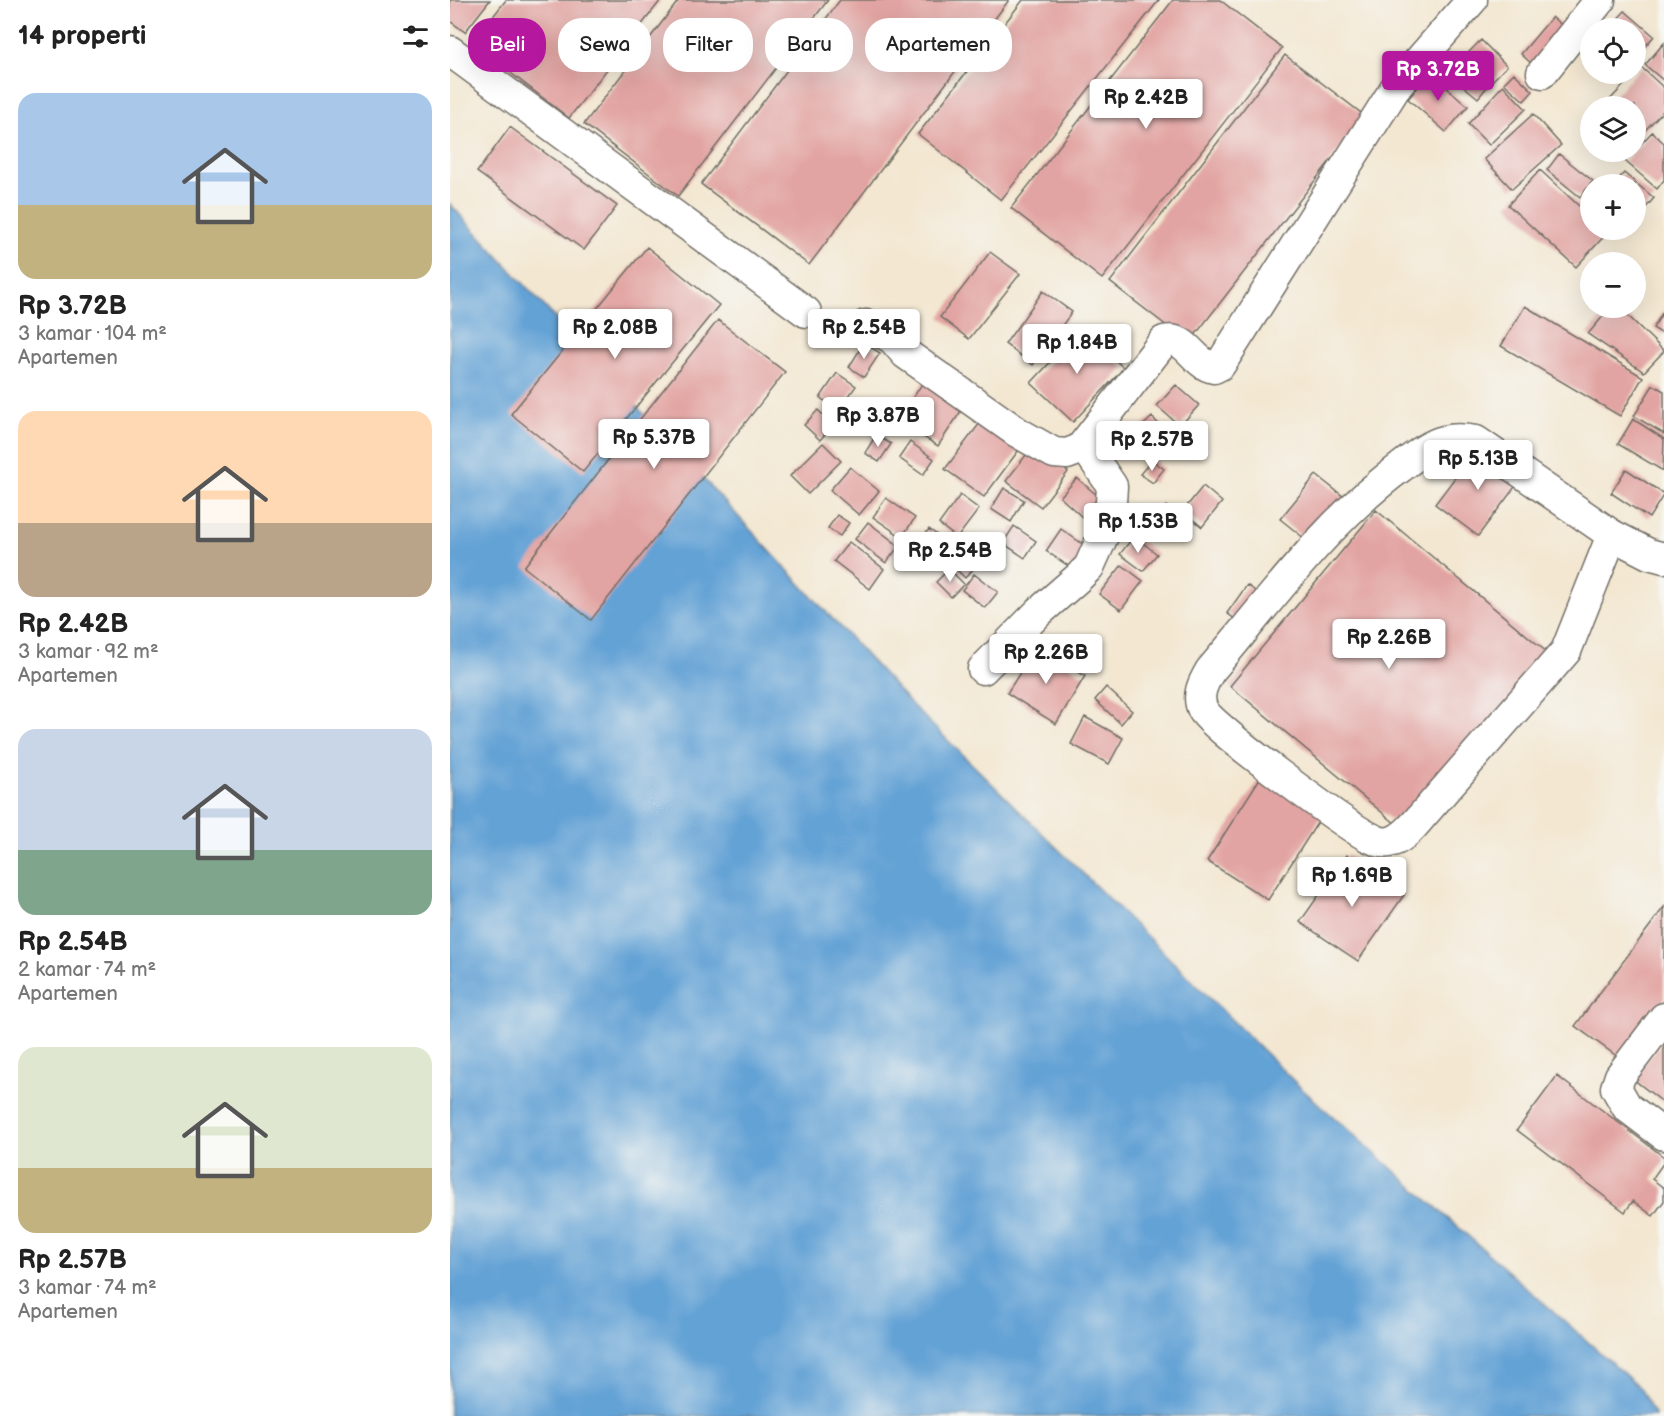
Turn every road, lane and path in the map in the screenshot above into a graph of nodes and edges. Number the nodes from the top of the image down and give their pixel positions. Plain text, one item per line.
1 (1472, 0) edge
2 (1600, 0) edge
3 (450, 51) edge
4 (1542, 73) dead end
5 (806, 312) dead end
6 (866, 325) dead end
7 (1084, 445) junction
8 (1612, 535) junction
9 (1664, 558) edge
10 (982, 669) dead end
11 (1664, 1018) edge
12 (1664, 1136) edge

1 - 7 street
2 - 4 street
3 - 5 street
6 - 7 street
7 - 10 street
8 - 8 street
8 - 9 street
11 - 12 street

